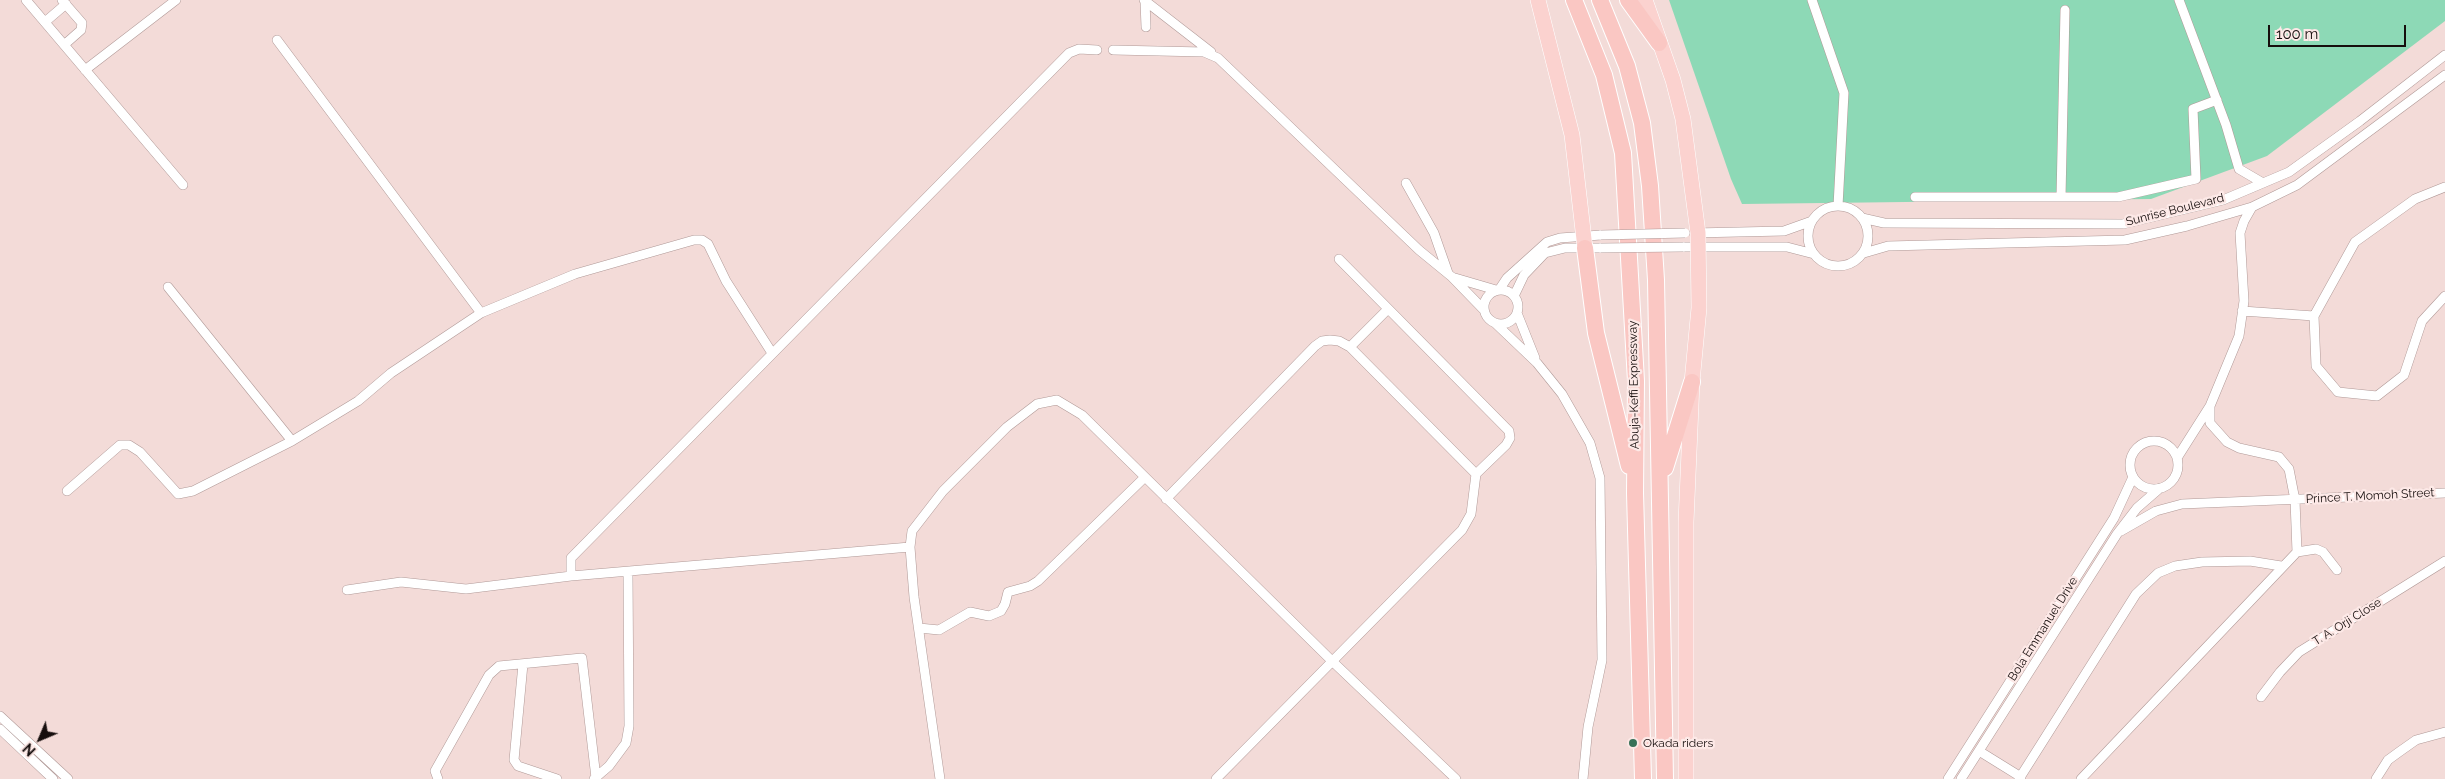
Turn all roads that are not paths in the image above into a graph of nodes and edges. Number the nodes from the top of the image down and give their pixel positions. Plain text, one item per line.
1 (26, 0) edge
2 (176, 0) edge
3 (1538, 0) edge
4 (1574, 0) edge
5 (1600, 0) edge
6 (1628, 0) edge
7 (1645, 0) edge
8 (1812, 0) edge
9 (2179, 0) edge
10 (1148, 1) edge
11 (64, 2) edge
12 (2065, 10) dead end
13 (45, 22) junction
14 (1146, 28) dead end
15 (276, 40) dead end
16 (1659, 43) junction
17 (64, 45) junction
18 (1098, 50) dead end
19 (1113, 50) dead end
20 (2445, 55) edge
21 (1218, 58) junction
22 (85, 70) junction
23 (2445, 75) edge
24 (2217, 100) junction
25 (1406, 183) dead end
26 (2263, 183) junction
27 (183, 185) dead end
28 (2445, 187) edge
29 (1915, 197) dead end
30 (2061, 197) junction
31 (1838, 206) junction
32 (2252, 207) junction
33 (1862, 218) junction
34 (1812, 221) junction
35 (1694, 237) junction
36 (1584, 242) junction
37 (1864, 253) junction
38 (1814, 254) junction
39 (1339, 259) dead end
40 (1450, 275) junction
41 (168, 287) dead end
42 (1498, 290) junction
43 (1514, 296) junction
44 (2445, 296) edge
45 (1387, 310) junction
46 (1484, 310) junction
47 (2242, 311) junction
48 (481, 313) junction
49 (1517, 313) junction
50 (2314, 316) junction
51 (1495, 323) junction
52 (1350, 347) junction
53 (772, 353) junction
54 (1537, 363) junction
55 (1692, 382) junction
56 (2210, 406) junction
57 (292, 442) junction
58 (2177, 458) junction
59 (1476, 474) junction
60 (2133, 477) junction
61 (1144, 478) junction
62 (1661, 479) junction
63 (2160, 488) junction
64 (67, 491) dead end
65 (1635, 493) junction
66 (2445, 493) edge
67 (1166, 499) junction
68 (2295, 500) junction
69 (2117, 534) junction
70 (910, 547) junction
71 (2298, 552) junction
72 (2445, 561) edge
73 (2282, 566) junction
74 (2337, 570) dead end
75 (628, 572) junction
76 (571, 576) junction
77 (347, 590) dead end
78 (919, 628) junction
79 (1332, 661) junction
80 (523, 664) junction
81 (2261, 697) dead end
82 (0, 716) edge
83 (0, 729) edge
84 (2445, 732) edge
85 (1979, 751) junction
86 (595, 778) edge
87 (2020, 778) edge
88 (54, 779) edge
89 (68, 779) edge
90 (438, 779) edge
91 (557, 779) edge
92 (940, 779) edge
93 (1216, 779) edge
94 (1456, 779) edge
95 (1583, 779) edge
96 (1643, 779) edge
97 (1665, 779) edge
98 (1686, 779) edge
99 (1948, 779) edge
100 (1961, 779) edge
101 (2081, 779) edge
102 (2376, 779) edge

1 - 13 street
2 - 22 street
3 - 36 highway
4 - 65 highway, Abuja-Keffi Expressway
5 - 62 highway, Abuja-Keffi Expressway
6 - 16 highway
7 - 16 highway
8 - 31 street
9 - 24 street
10 - 14 street
10 - 21 street
11 - 13 street
11 - 17 street
12 - 30 street
13 - 17 street
15 - 48 street
16 - 35 highway
17 - 22 street
18 - 53 street
19 - 21 street
20 - 26 street, Sunrise Boulevard
21 - 40 street
22 - 27 street
23 - 32 street, Sunrise Boulevard
24 - 26 street
24 - 30 street
25 - 40 street
26 - 33 street, Sunrise Boulevard
28 - 50 street
29 - 30 street
31 - 33 street
31 - 34 street
32 - 37 street, Sunrise Boulevard
32 - 47 street
33 - 37 street
34 - 35 street
34 - 38 street
35 - 36 street, bridge
35 - 36 street, bridge
35 - 38 street
35 - 55 highway
36 - 42 street
36 - 43 street
36 - 65 highway
37 - 38 street
39 - 45 street
40 - 42 street
40 - 46 street
41 - 57 street
42 - 43 street
42 - 46 street
43 - 49 street
44 - 50 street
45 - 52 street
45 - 59 street
46 - 51 street
47 - 50 street
47 - 56 street
48 - 53 street
48 - 57 street
49 - 51 street
49 - 54 street
51 - 54 street
52 - 59 street
52 - 67 street
53 - 76 street
54 - 95 street
55 - 62 highway
55 - 98 highway
56 - 58 street
56 - 68 street
57 - 64 street
58 - 60 street
58 - 63 street
59 - 79 street
60 - 63 street
60 - 99 street, Bola Emmanuel Drive
61 - 67 street
61 - 70 street
61 - 78 street
62 - 97 highway, Abuja-Keffi Expressway
63 - 69 street, Bola Emmanuel Drive
65 - 96 highway, Abuja-Keffi Expressway
66 - 68 street, Prince T. Momoh Street
67 - 79 street
68 - 69 street, Prince T. Momoh Street
68 - 71 street
69 - 85 street, Bola Emmanuel Drive
70 - 75 street
70 - 78 street
71 - 73 street
71 - 74 street
72 - 81 street, T. A. Orji Close
73 - 87 street
73 - 101 street
75 - 76 street
75 - 86 street
76 - 77 street
78 - 92 street
79 - 93 street
79 - 94 street
80 - 86 street
80 - 90 street
80 - 91 street
82 - 89 street
83 - 88 street
84 - 102 street
85 - 87 street
85 - 100 street, Bola Emmanuel Drive

